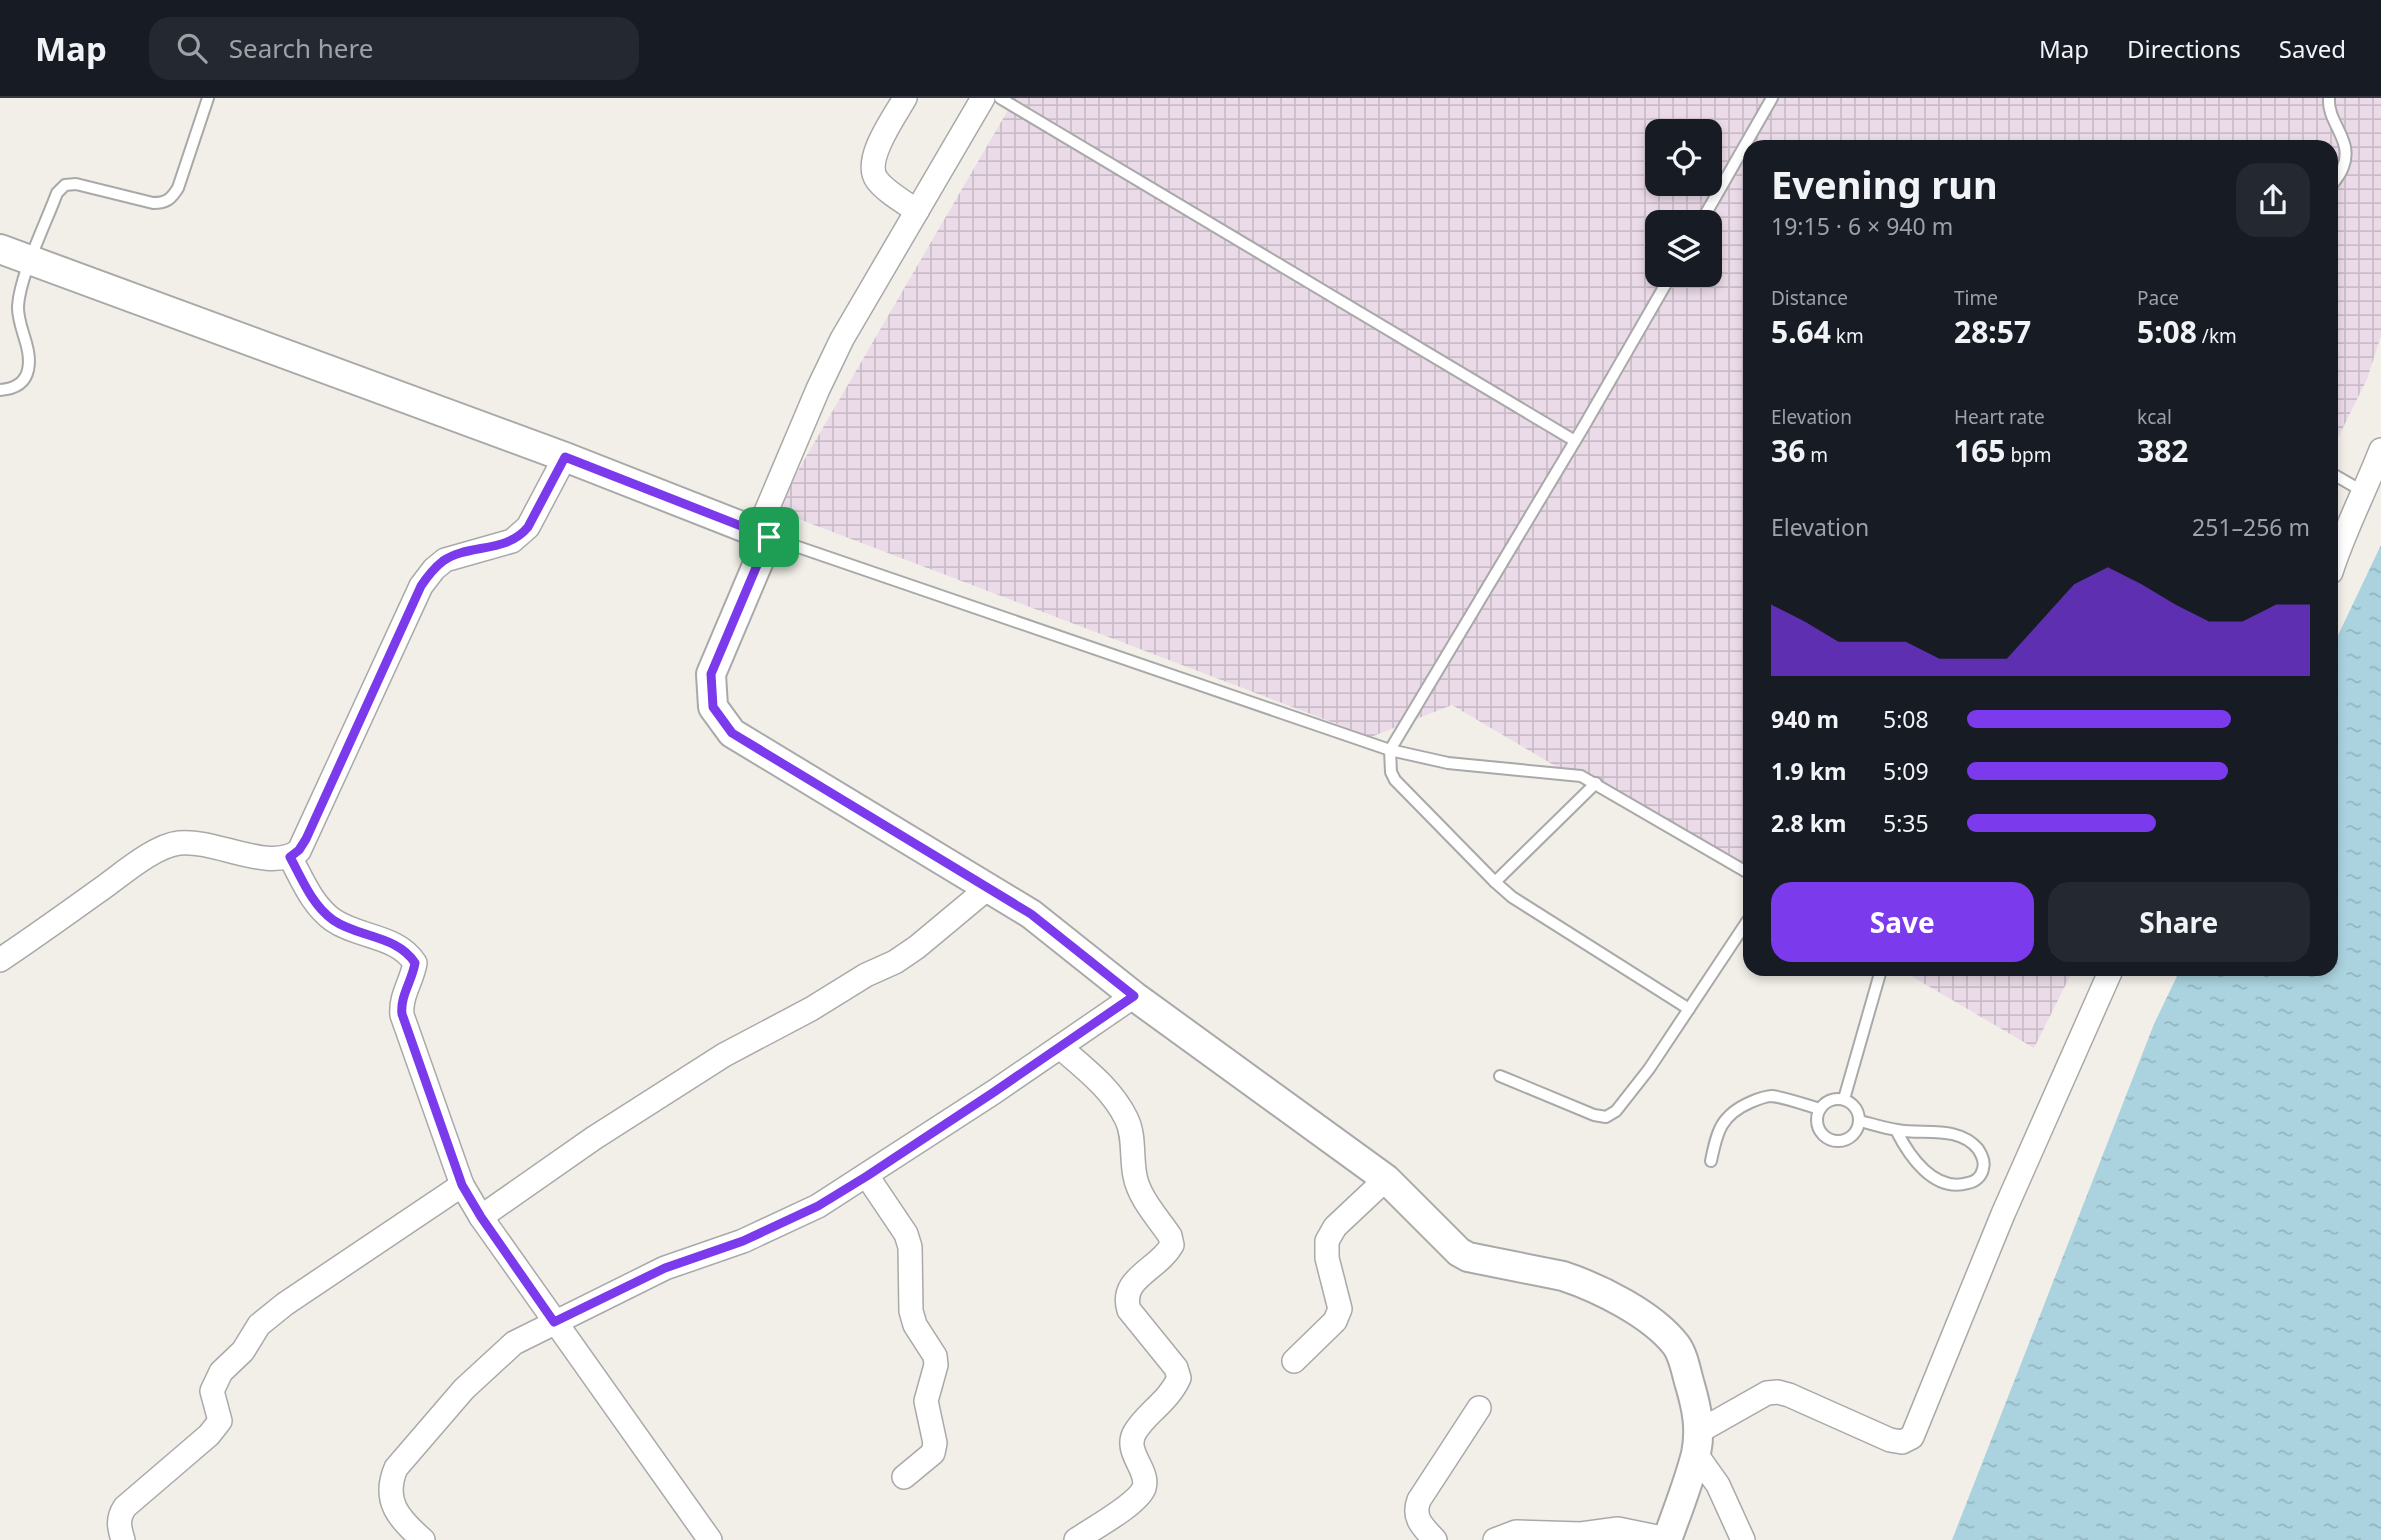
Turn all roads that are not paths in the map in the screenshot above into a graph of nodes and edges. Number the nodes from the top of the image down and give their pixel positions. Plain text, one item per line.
1 (208, 98) edge
2 (905, 98) edge
3 (982, 98) edge
4 (1000, 98) edge
5 (1772, 98) edge
6 (2329, 98) edge
7 (1748, 140) edge
8 (1743, 149) edge
9 (2338, 175) edge
10 (1708, 210) edge
11 (917, 211) junction
12 (0, 249) edge
13 (31, 261) junction
14 (1664, 287) edge
15 (0, 390) edge
16 (1575, 440) junction
17 (2381, 450) edge
18 (565, 457) junction
19 (2338, 476) edge
20 (2364, 492) junction
21 (763, 535) junction
22 (2338, 549) edge
23 (1390, 750) junction
24 (1596, 783) junction
25 (290, 857) junction
26 (1743, 870) edge
27 (1495, 882) junction
28 (989, 887) junction
29 (1743, 928) edge
30 (0, 960) edge
31 (1879, 976) edge
32 (2108, 976) edge
33 (1134, 996) junction
34 (1689, 1009) junction
35 (1060, 1047) junction
36 (1500, 1076) dead end
37 (1844, 1099) junction
38 (1820, 1110) junction
39 (1860, 1121) junction
40 (1896, 1130) junction
41 (1711, 1161) dead end
42 (867, 1176) junction
43 (1386, 1179) junction
44 (462, 1185) junction
45 (481, 1217) junction
46 (554, 1322) junction
47 (1294, 1361) dead end
48 (1479, 1408) dead end
49 (1697, 1443) junction
50 (904, 1477) dead end
51 (123, 1540) edge
52 (422, 1540) edge
53 (710, 1540) edge
54 (1076, 1540) edge
55 (1435, 1540) edge
56 (1495, 1540) edge
57 (1667, 1540) edge
58 (1743, 1540) edge

1 - 13 lane
2 - 11 street
3 - 11 street
4 - 16 lane
5 - 7 lane
6 - 9 lane
8 - 10 lane
11 - 21 street
12 - 13 street
13 - 15 lane
13 - 18 street
14 - 16 lane
16 - 23 lane
17 - 20 street
18 - 21 street
18 - 25 street
19 - 20 lane
20 - 22 street
21 - 23 lane
21 - 28 street
23 - 24 lane
23 - 27 lane
24 - 26 lane
24 - 27 lane
25 - 30 street
25 - 44 street
27 - 34 lane
28 - 33 street
28 - 45 street
29 - 34 lane
31 - 37 lane
32 - 49 street
33 - 35 street
33 - 43 street
34 - 36 lane
35 - 42 street
35 - 54 street
37 - 38 lane
37 - 39 lane
38 - 39 lane
38 - 41 lane
39 - 40 lane
40 - 40 lane
42 - 46 street
42 - 50 street
43 - 47 street
43 - 49 street
44 - 45 street
44 - 51 street
45 - 46 street
46 - 52 street
46 - 53 street
48 - 55 street
49 - 57 street
49 - 58 street
56 - 57 street

